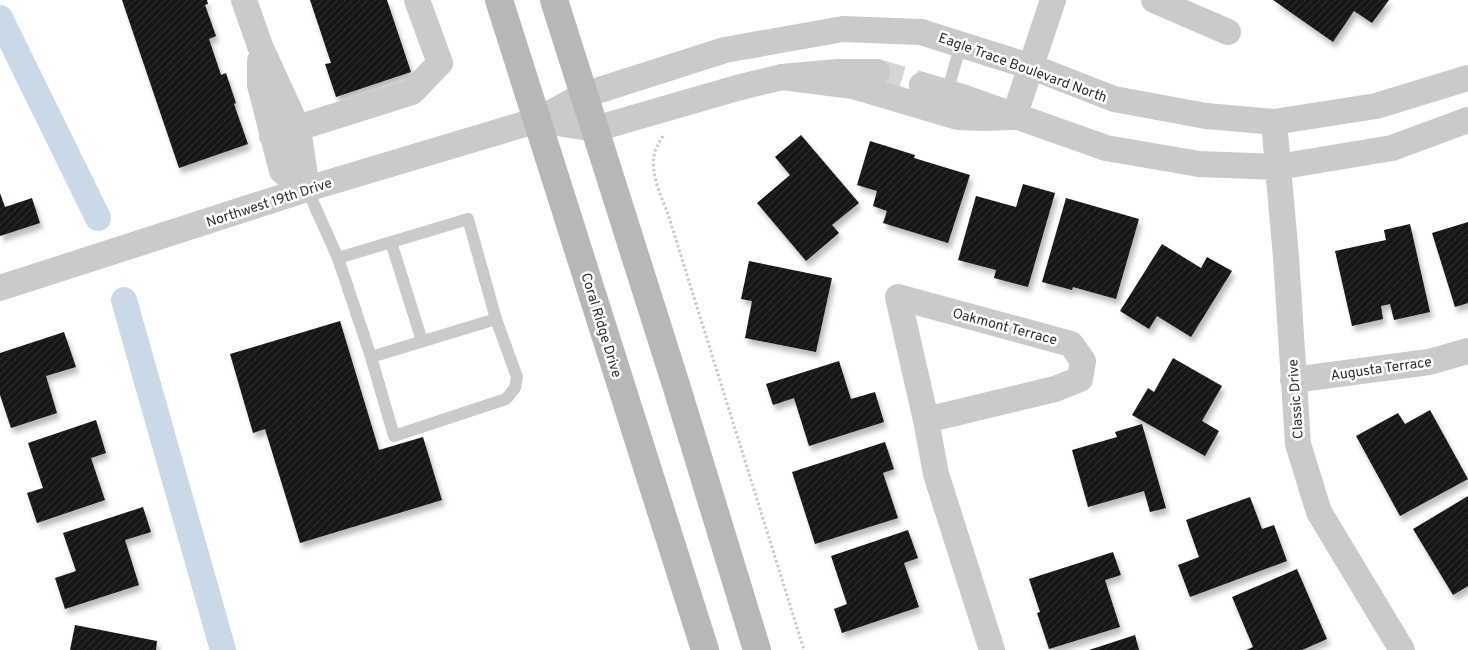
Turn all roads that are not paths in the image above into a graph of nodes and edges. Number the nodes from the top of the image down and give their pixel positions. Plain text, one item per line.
1 (244, 0) edge
2 (417, 0) edge
3 (500, 0) edge
4 (554, 0) edge
5 (1053, 0) edge
6 (1154, 0) edge
7 (1228, 32) dead end
8 (961, 44) junction
9 (260, 46) junction
10 (1032, 67) junction
11 (877, 72) tunnel mouth
12 (782, 76) junction
13 (1468, 78) edge
14 (922, 85) tunnel mouth
15 (947, 92) junction
16 (584, 95) junction
17 (1014, 117) junction
18 (538, 120) junction
19 (1468, 120) edge
20 (1274, 122) junction
21 (298, 129) junction
22 (596, 129) junction
23 (272, 136) junction
24 (1278, 168) junction
25 (307, 189) junction
26 (391, 242) junction
27 (338, 258) junction
28 (0, 288) edge
29 (496, 319) junction
30 (422, 341) junction
31 (1468, 351) edge
32 (371, 356) junction
33 (1293, 380) junction
34 (926, 420) junction
35 (704, 650) edge
36 (757, 650) edge
37 (992, 650) edge
38 (1402, 650) edge

1 - 9 street
2 - 21 street
3 - 18 main road, Coral Ridge Drive
4 - 16 main road
5 - 10 street
6 - 7 street
8 - 10 street, Eagle Trace Boulevard North
8 - 15 lane
8 - 16 street, Eagle Trace Boulevard North
9 - 21 street
9 - 23 street
10 - 17 street
10 - 20 street, Eagle Trace Boulevard North
11 - 12 street
12 - 17 street
12 - 22 street
13 - 20 street, Eagle Trace Boulevard North
14 - 15 street
15 - 17 street
16 - 18 street, Eagle Trace Boulevard North
16 - 22 main road
17 - 24 street
18 - 22 street
18 - 25 street, Northwest 19th Drive
18 - 35 main road, Coral Ridge Drive
19 - 24 street
20 - 24 street, Classic Drive
21 - 23 street
21 - 25 street
22 - 36 main road
23 - 25 street
24 - 33 street, Classic Drive
25 - 27 lane
25 - 28 street, Northwest 19th Drive
26 - 27 lane
26 - 29 lane
26 - 30 lane
27 - 32 lane
29 - 30 lane
29 - 32 lane
30 - 32 lane
31 - 33 street, Augusta Terrace
33 - 38 street, Classic Drive
34 - 34 street, Oakmont Terrace
34 - 37 street, Oakmont Terrace

